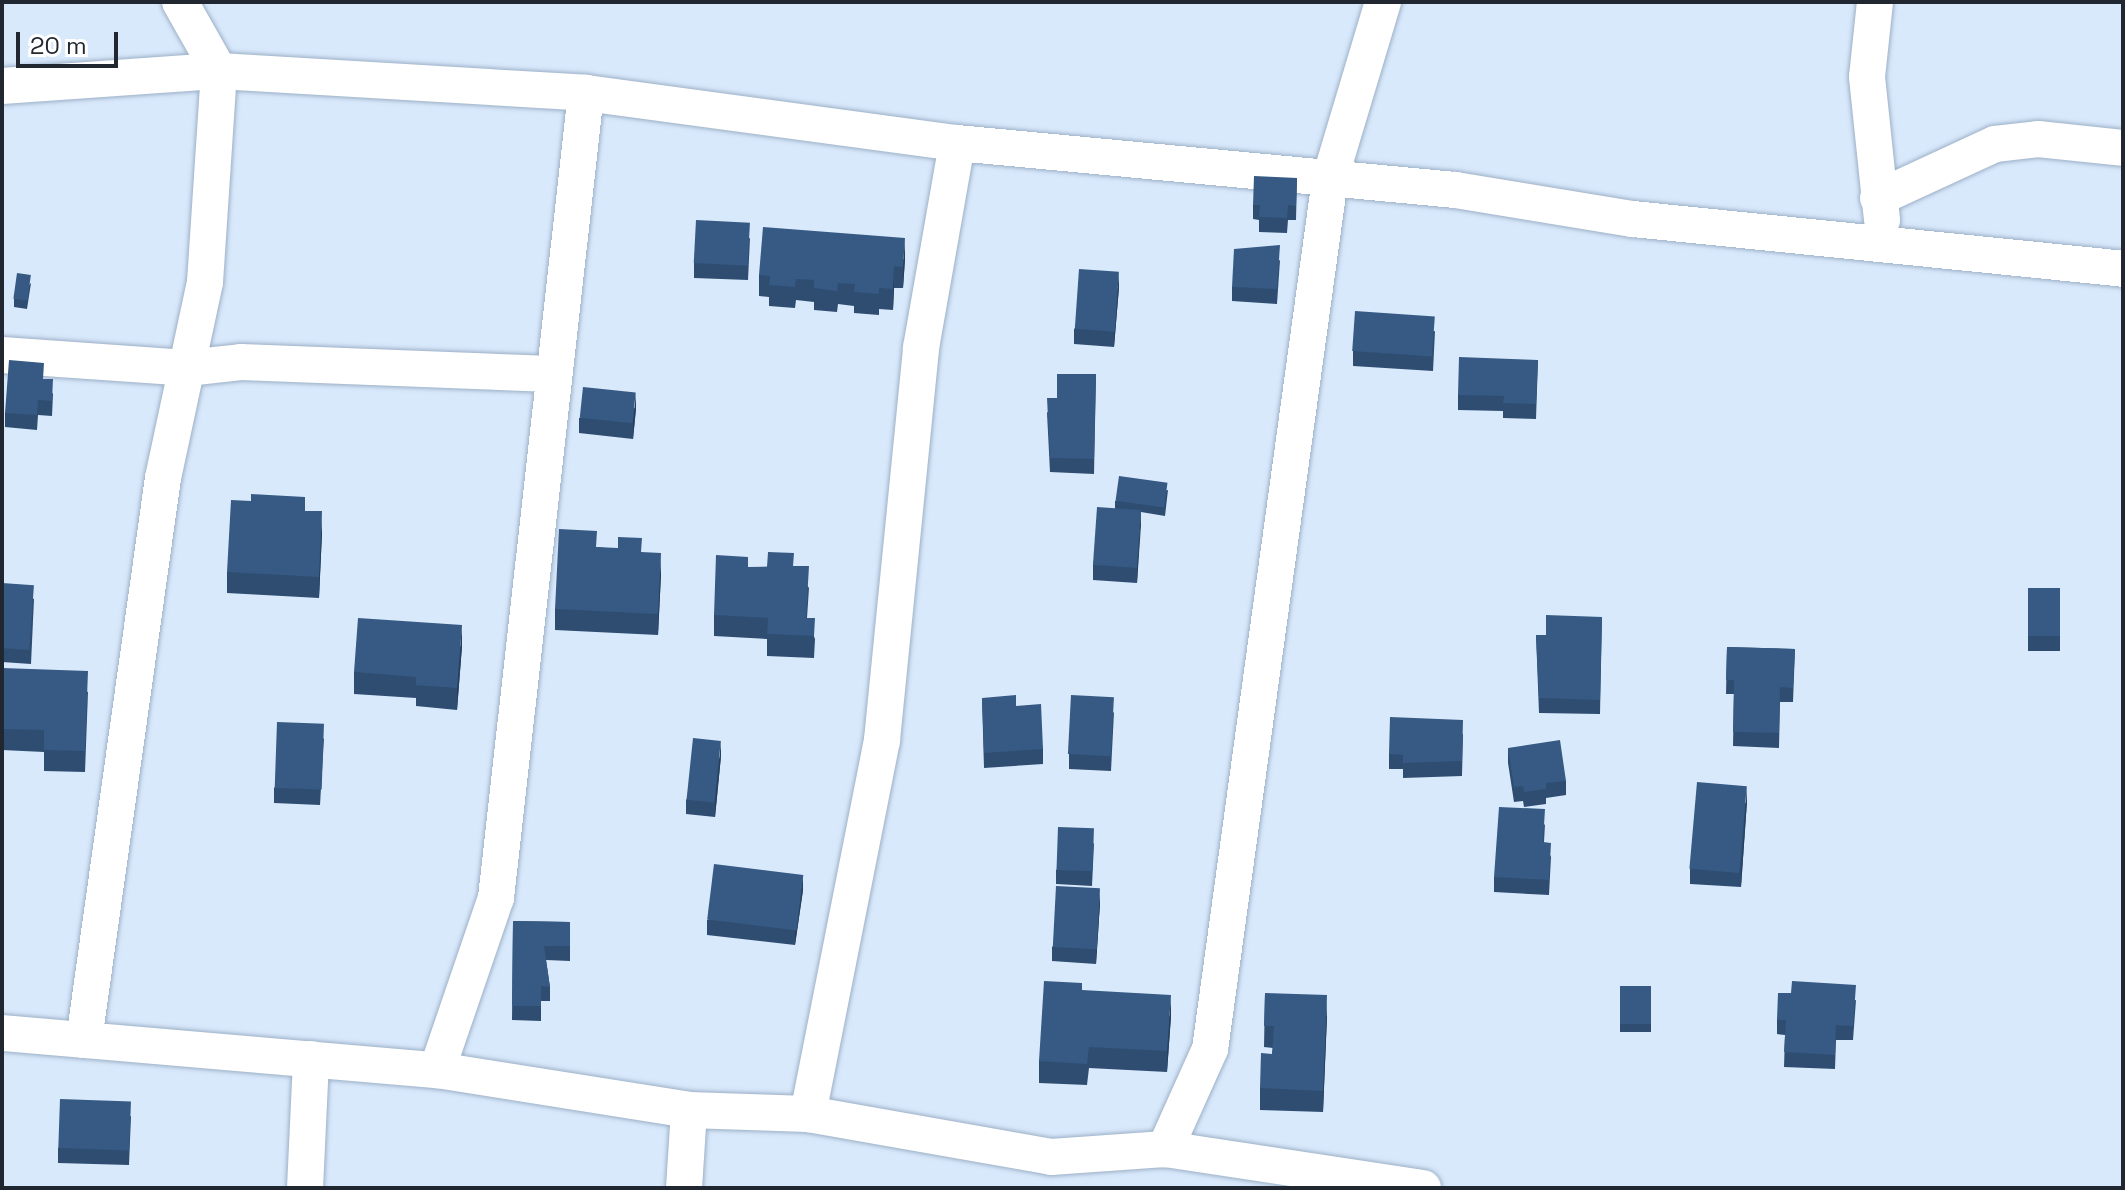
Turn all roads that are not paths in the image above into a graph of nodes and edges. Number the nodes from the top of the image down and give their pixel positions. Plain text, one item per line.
1 (180, 2) edge
2 (1383, 2) edge
3 (1875, 2) edge
4 (219, 71) junction
5 (2, 86) edge
6 (586, 93) junction
7 (957, 143) junction
8 (2123, 148) edge
9 (1330, 179) junction
10 (1878, 198) junction
11 (1887, 245) junction
12 (2123, 269) edge
13 (2, 355) edge
14 (187, 368) junction
15 (552, 374) junction
16 (2, 1033) edge
17 (84, 1040) junction
18 (311, 1059) junction
19 (437, 1070) junction
20 (689, 1110) junction
21 (808, 1114) junction
22 (1165, 1149) junction
23 (1051, 1172) edge
24 (305, 1188) edge
25 (684, 1188) edge
26 (1416, 1188) edge
27 (1423, 1188) edge

1 - 4 street
2 - 9 street
3 - 10 street
4 - 5 street
4 - 6 street
4 - 14 street
6 - 7 street
6 - 15 street
7 - 9 street
7 - 21 street
8 - 10 street
9 - 11 street
9 - 22 street
10 - 11 street
11 - 12 street
13 - 14 street
14 - 15 street
14 - 17 street
15 - 19 street
16 - 17 street
17 - 18 street
18 - 19 street
18 - 24 street
19 - 20 street
20 - 21 street
20 - 25 street
21 - 23 street
22 - 23 street
22 - 26 street
26 - 27 street

